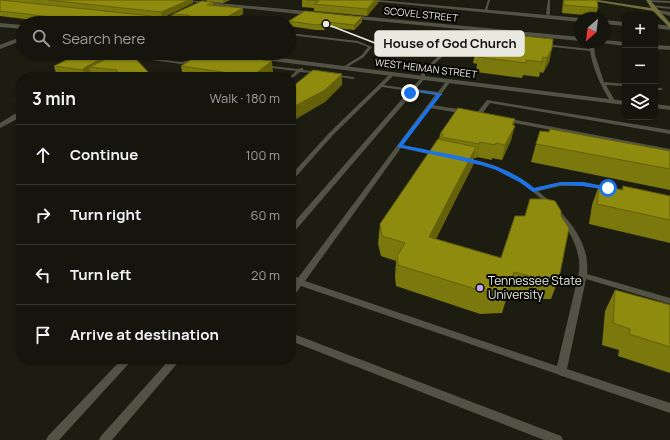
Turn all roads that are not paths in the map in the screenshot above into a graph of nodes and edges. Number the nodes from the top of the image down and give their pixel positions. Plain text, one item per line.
1 (188, 0) edge
2 (209, 0) edge
3 (363, 0) edge
4 (489, 0) edge
5 (549, 0) edge
6 (592, 0) edge
7 (401, 2) edge
8 (670, 2) edge
9 (203, 3) junction
10 (651, 4) edge
11 (670, 8) edge
12 (484, 11) junction
13 (548, 14) dead end
14 (670, 14) edge
15 (324, 15) edge
16 (170, 16) edge
17 (340, 16) edge
18 (574, 19) edge
19 (610, 23) edge
20 (622, 24) edge
21 (0, 25) edge
22 (658, 26) edge
23 (16, 27) edge
24 (670, 27) edge
25 (473, 29) junction
26 (296, 35) edge
27 (460, 38) junction
28 (574, 38) edge
29 (16, 41) edge
30 (499, 41) edge
31 (610, 43) edge
32 (538, 44) edge
33 (622, 44) edge
34 (0, 47) edge
35 (658, 47) edge
36 (670, 48) edge
37 (592, 50) joint
38 (162, 60) edge
39 (194, 60) edge
40 (281, 60) edge
41 (306, 63) junction
42 (256, 64) edge
43 (344, 68) junction
44 (300, 70) junction
45 (296, 74) edge
46 (322, 74) edge
47 (393, 74) junction
48 (330, 75) edge
49 (353, 78) dead end
50 (423, 78) junction
51 (449, 81) junction
52 (603, 82) junction
53 (622, 85) edge
54 (381, 86) junction
55 (413, 90) junction
56 (440, 94) junction
57 (613, 101) junction
58 (622, 102) edge
59 (429, 106) junction
60 (658, 106) edge
61 (670, 108) edge
62 (479, 114) junction
63 (487, 116) edge
64 (16, 117) edge
65 (502, 119) edge
66 (0, 126) edge
67 (670, 132) edge
68 (400, 146) junction
69 (670, 151) edge
70 (443, 155) edge
71 (456, 158) edge
72 (296, 173) edge
73 (533, 190) junction
74 (616, 190) edge
75 (296, 224) edge
76 (582, 275) junction
77 (296, 279) edge
78 (296, 280) edge
79 (669, 301) edge
80 (296, 339) edge
81 (123, 364) edge
82 (172, 364) edge
83 (561, 372) junction
84 (670, 408) edge
85 (52, 440) edge
86 (105, 440) edge
87 (557, 440) edge

1 - 9 street
2 - 9 street
3 - 7 street
4 - 12 lane
5 - 13 lane
6 - 10 main road
7 - 12 street
8 - 10 lane
9 - 15 street
9 - 16 street
10 - 11 lane
10 - 14 street
10 - 24 main road
12 - 18 street
17 - 25 street, SCOVEL STREET
19 - 20 street
21 - 23 street
22 - 24 street
25 - 27 lane
25 - 28 street, SCOVEL STREET
26 - 43 lane
27 - 30 lane
27 - 50 lane
29 - 34 street
31 - 33 street
32 - 37 lane
35 - 36 street
37 - 52 lane
38 - 39 lane
40 - 41 street, WEST HEIMAN STREET
41 - 43 street, WEST HEIMAN STREET
41 - 44 lane
42 - 44 lane
43 - 47 street, WEST HEIMAN STREET
44 - 45 lane
44 - 46 lane
47 - 50 street, WEST HEIMAN STREET
47 - 54 lane
48 - 49 lane
50 - 51 street, WEST HEIMAN STREET
50 - 55 lane
51 - 56 lane
51 - 57 street, WEST HEIMAN STREET
52 - 53 lane
52 - 57 lane
54 - 55 lane
54 - 72 lane
55 - 56 lane
55 - 75 lane
56 - 59 lane
57 - 58 street, WEST HEIMAN STREET
59 - 62 lane
59 - 68 lane
60 - 61 street
62 - 63 lane
62 - 67 lane
64 - 66 street
65 - 69 lane
68 - 70 lane
68 - 77 lane
71 - 73 lane
73 - 74 lane
73 - 76 lane
76 - 79 lane
76 - 83 lane
78 - 83 lane
80 - 87 lane
81 - 85 lane
82 - 86 lane
83 - 84 lane

